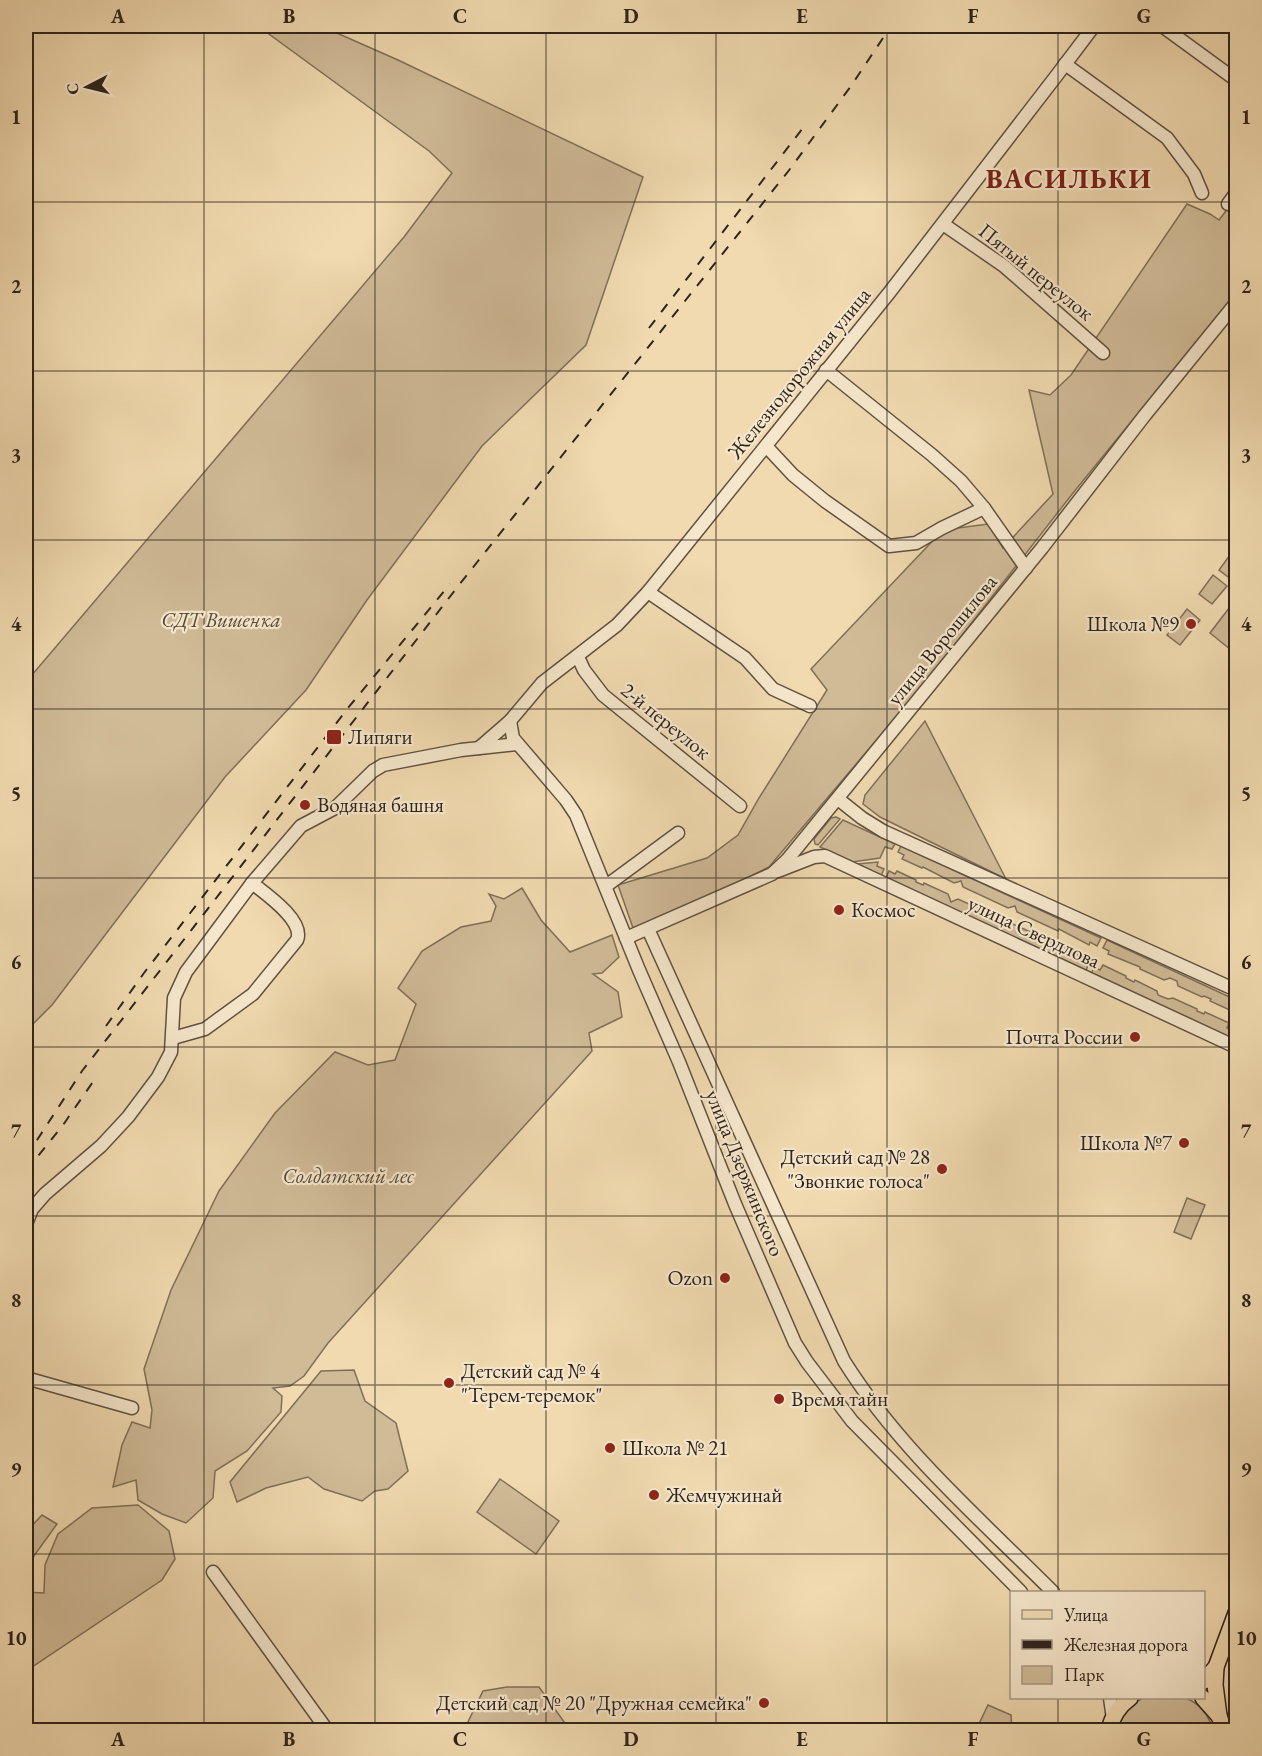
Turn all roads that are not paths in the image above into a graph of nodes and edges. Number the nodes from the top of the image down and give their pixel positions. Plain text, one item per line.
1 (1094, 26) edge
2 (1162, 26) edge
3 (1065, 64) junction
4 (1236, 80) edge
5 (1202, 193) dead end
6 (1236, 193) edge
7 (1228, 204) dead end
8 (943, 224) junction
9 (1236, 303) edge
10 (1103, 352) dead end
11 (826, 370) junction
12 (766, 446) junction
13 (984, 508) junction
14 (1026, 568) junction
15 (648, 592) junction
16 (578, 657) junction
17 (810, 706) dead end
18 (510, 721) junction
19 (517, 744) junction
20 (479, 748) junction
21 (838, 799) junction
22 (740, 806) dead end
23 (678, 833) dead end
24 (772, 874) junction
25 (252, 883) junction
26 (606, 886) junction
27 (648, 929) junction
28 (626, 938) junction
29 (1236, 990) edge
30 (173, 1038) junction
31 (1236, 1047) edge
32 (26, 1224) edge
33 (26, 1378) edge
34 (132, 1408) dead end
35 (213, 1572) dead end
36 (1019, 1591) edge
37 (1051, 1591) edge
38 (1236, 1613) edge
39 (1216, 1667) junction
40 (1205, 1679) edge
41 (1110, 1699) edge
42 (1128, 1699) edge
43 (1204, 1699) edge
44 (1219, 1716) junction
45 (1111, 1725) edge
46 (327, 1731) edge
47 (1224, 1731) edge

1 - 3 street, Железнодорожная улица
2 - 4 street
3 - 5 street
3 - 8 street, Железнодорожная улица
6 - 7 street
8 - 10 street, Пятый переулок
8 - 11 street, Железнодорожная улица
9 - 14 street, улица Ворошилова
11 - 12 street, Железнодорожная улица
11 - 13 street
12 - 13 street
12 - 15 street, Железнодорожная улица
13 - 14 street
14 - 21 street, улица Ворошилова
15 - 16 street, Железнодорожная улица
15 - 17 street
16 - 18 street, Железнодорожная улица
16 - 22 street, 2-й переулок
18 - 19 street, улица Дзержинского
18 - 20 street, Железнодорожная улица
19 - 20 street
19 - 26 street, улица Дзержинского
20 - 25 street
21 - 24 street, улица Ворошилова
21 - 29 street, улица Свердлова
23 - 26 street
24 - 27 street, улица Ворошилова
24 - 31 street, улица Свердлова
25 - 30 street
25 - 30 street
26 - 28 street, улица Дзержинского
27 - 28 street, улица Ворошилова
27 - 37 street, улица Дзержинского
28 - 36 street, улица Дзержинского
30 - 32 street
33 - 34 street
35 - 46 street
38 - 39 main road
39 - 40 main road
39 - 44 main road
41 - 45 street
42 - 45 main road
43 - 44 main road
44 - 47 main road

